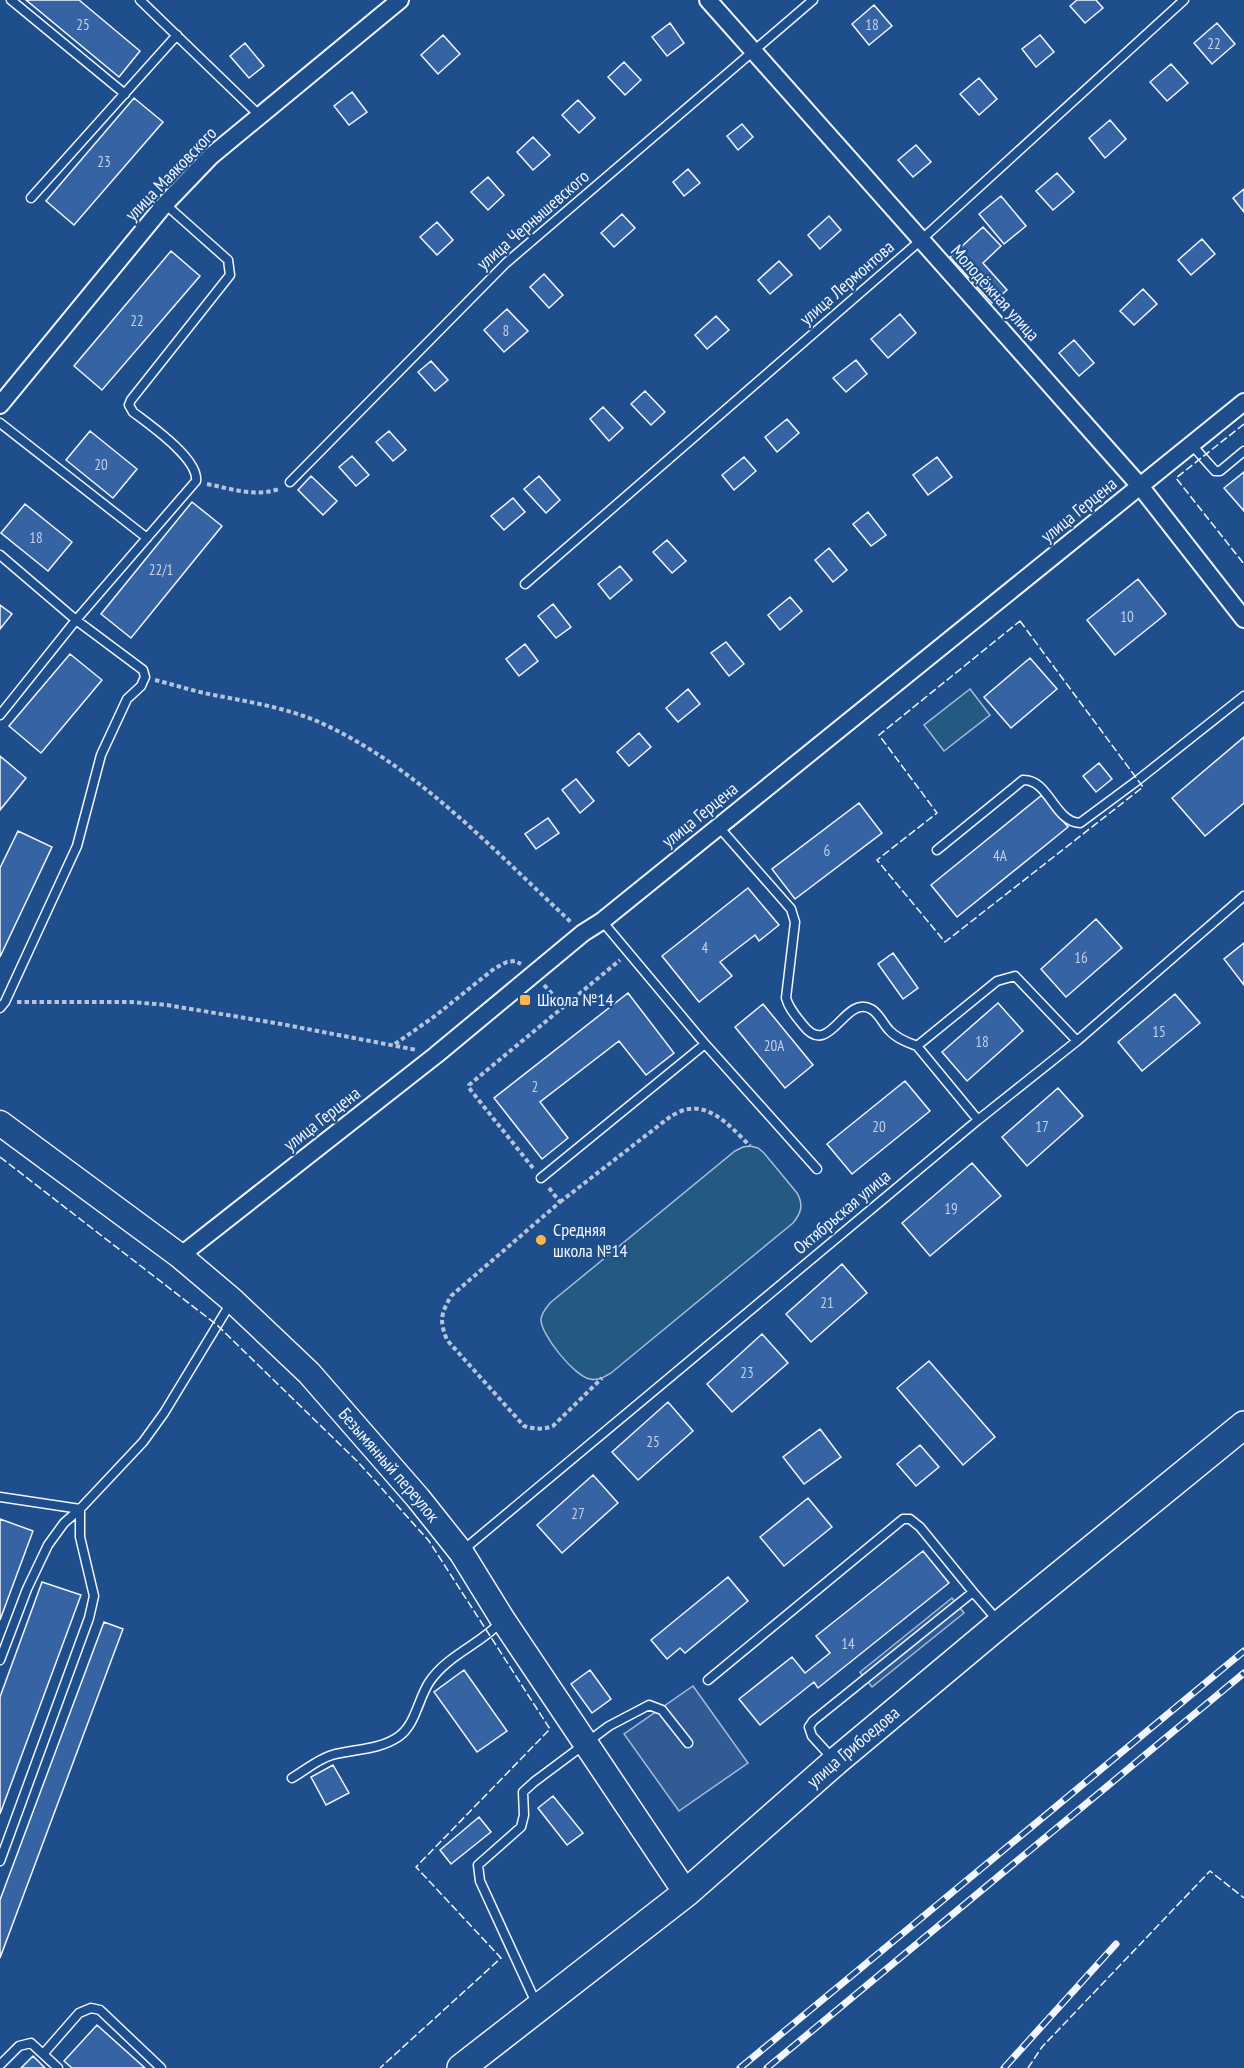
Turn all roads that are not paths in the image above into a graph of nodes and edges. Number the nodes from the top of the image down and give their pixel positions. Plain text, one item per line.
1 (11, 0) edge
2 (140, 0) edge
3 (400, 0) edge
4 (708, 0) edge
5 (813, 0) edge
6 (1184, 0) edge
7 (177, 35) junction
8 (753, 53) junction
9 (125, 94) junction
10 (259, 116) junction
11 (31, 198) dead end
12 (165, 204) junction
13 (921, 240) junction
14 (1244, 402) edge
15 (0, 405) edge
16 (0, 423) edge
17 (1191, 444) junction
18 (1244, 451) edge
19 (290, 482) road end
20 (1140, 486) junction
21 (147, 538) junction
22 (0, 555) edge
23 (525, 584) dead end
24 (76, 620) junction
25 (1244, 620) edge
26 (1244, 696) edge
27 (0, 715) edge
28 (717, 826) junction
29 (937, 850) dead end
30 (1244, 896) edge
31 (602, 921) junction
32 (2, 1005) edge
33 (1077, 1041) junction
34 (705, 1044) junction
35 (917, 1046) junction
36 (978, 1120) junction
37 (0, 1123) edge
38 (817, 1169) dead end
39 (541, 1178) road end
40 (180, 1256) junction
41 (232, 1300) junction
42 (1244, 1425) edge
43 (0, 1497) edge
44 (80, 1509) junction
45 (461, 1552) junction
46 (973, 1592) junction
47 (503, 1620) junction
48 (1000, 1623) junction
49 (0, 1660) edge
50 (708, 1680) dead end
51 (586, 1742) junction
52 (688, 1743) dead end
53 (836, 1762) junction
54 (292, 1778) dead end
55 (0, 1861) edge
56 (686, 1893) junction
57 (537, 2007) junction
58 (44, 2054) junction
59 (0, 2065) edge
60 (58, 2068) edge
61 (161, 2068) edge
62 (461, 2068) edge

1 - 9 lane
2 - 7 lane
3 - 10 street, улица Маяковского
4 - 8 street, Молодёжная улица
5 - 8 lane, улица Чернышевского
6 - 13 lane, улица Лермонтова
7 - 9 lane
7 - 10 lane
8 - 13 street, Молодёжная улица
8 - 19 lane, улица Чернышевского
9 - 11 lane
10 - 12 street, улица Маяковского
12 - 15 street, улица Маяковского
12 - 21 lane
13 - 20 street, Молодёжная улица
13 - 23 lane, улица Лермонтова
14 - 17 street, улица Герцена
16 - 21 lane
17 - 18 lane
17 - 20 street, улица Герцена
20 - 25 street, Молодёжная улица
20 - 28 street, улица Герцена
21 - 24 lane
22 - 24 lane
24 - 27 lane
24 - 32 lane
26 - 29 lane
28 - 31 street, улица Герцена
28 - 35 lane
30 - 33 lane, Октябрьская улица
31 - 34 lane
31 - 40 street, улица Герцена
33 - 35 lane
33 - 36 lane, Октябрьская улица
34 - 38 lane
34 - 39 lane
35 - 36 lane
36 - 45 lane, Октябрьская улица
37 - 40 street, Безымянный переулок
40 - 41 street, Безымянный переулок
41 - 44 lane
41 - 45 street, Безымянный переулок
42 - 48 main road, улица Грибоедова
43 - 44 lane
44 - 49 lane
44 - 55 lane
45 - 47 street, Безымянный переулок
46 - 48 lane
46 - 50 lane
46 - 53 lane
47 - 51 street, Безымянный переулок
47 - 54 lane
48 - 53 main road, улица Грибоедова
51 - 52 lane
51 - 56 street, Безымянный переулок
51 - 57 lane
53 - 56 main road, улица Грибоедова
56 - 57 main road, улица Грибоедова
57 - 62 main road, улица Грибоедова
58 - 59 lane
58 - 60 lane
58 - 61 lane

